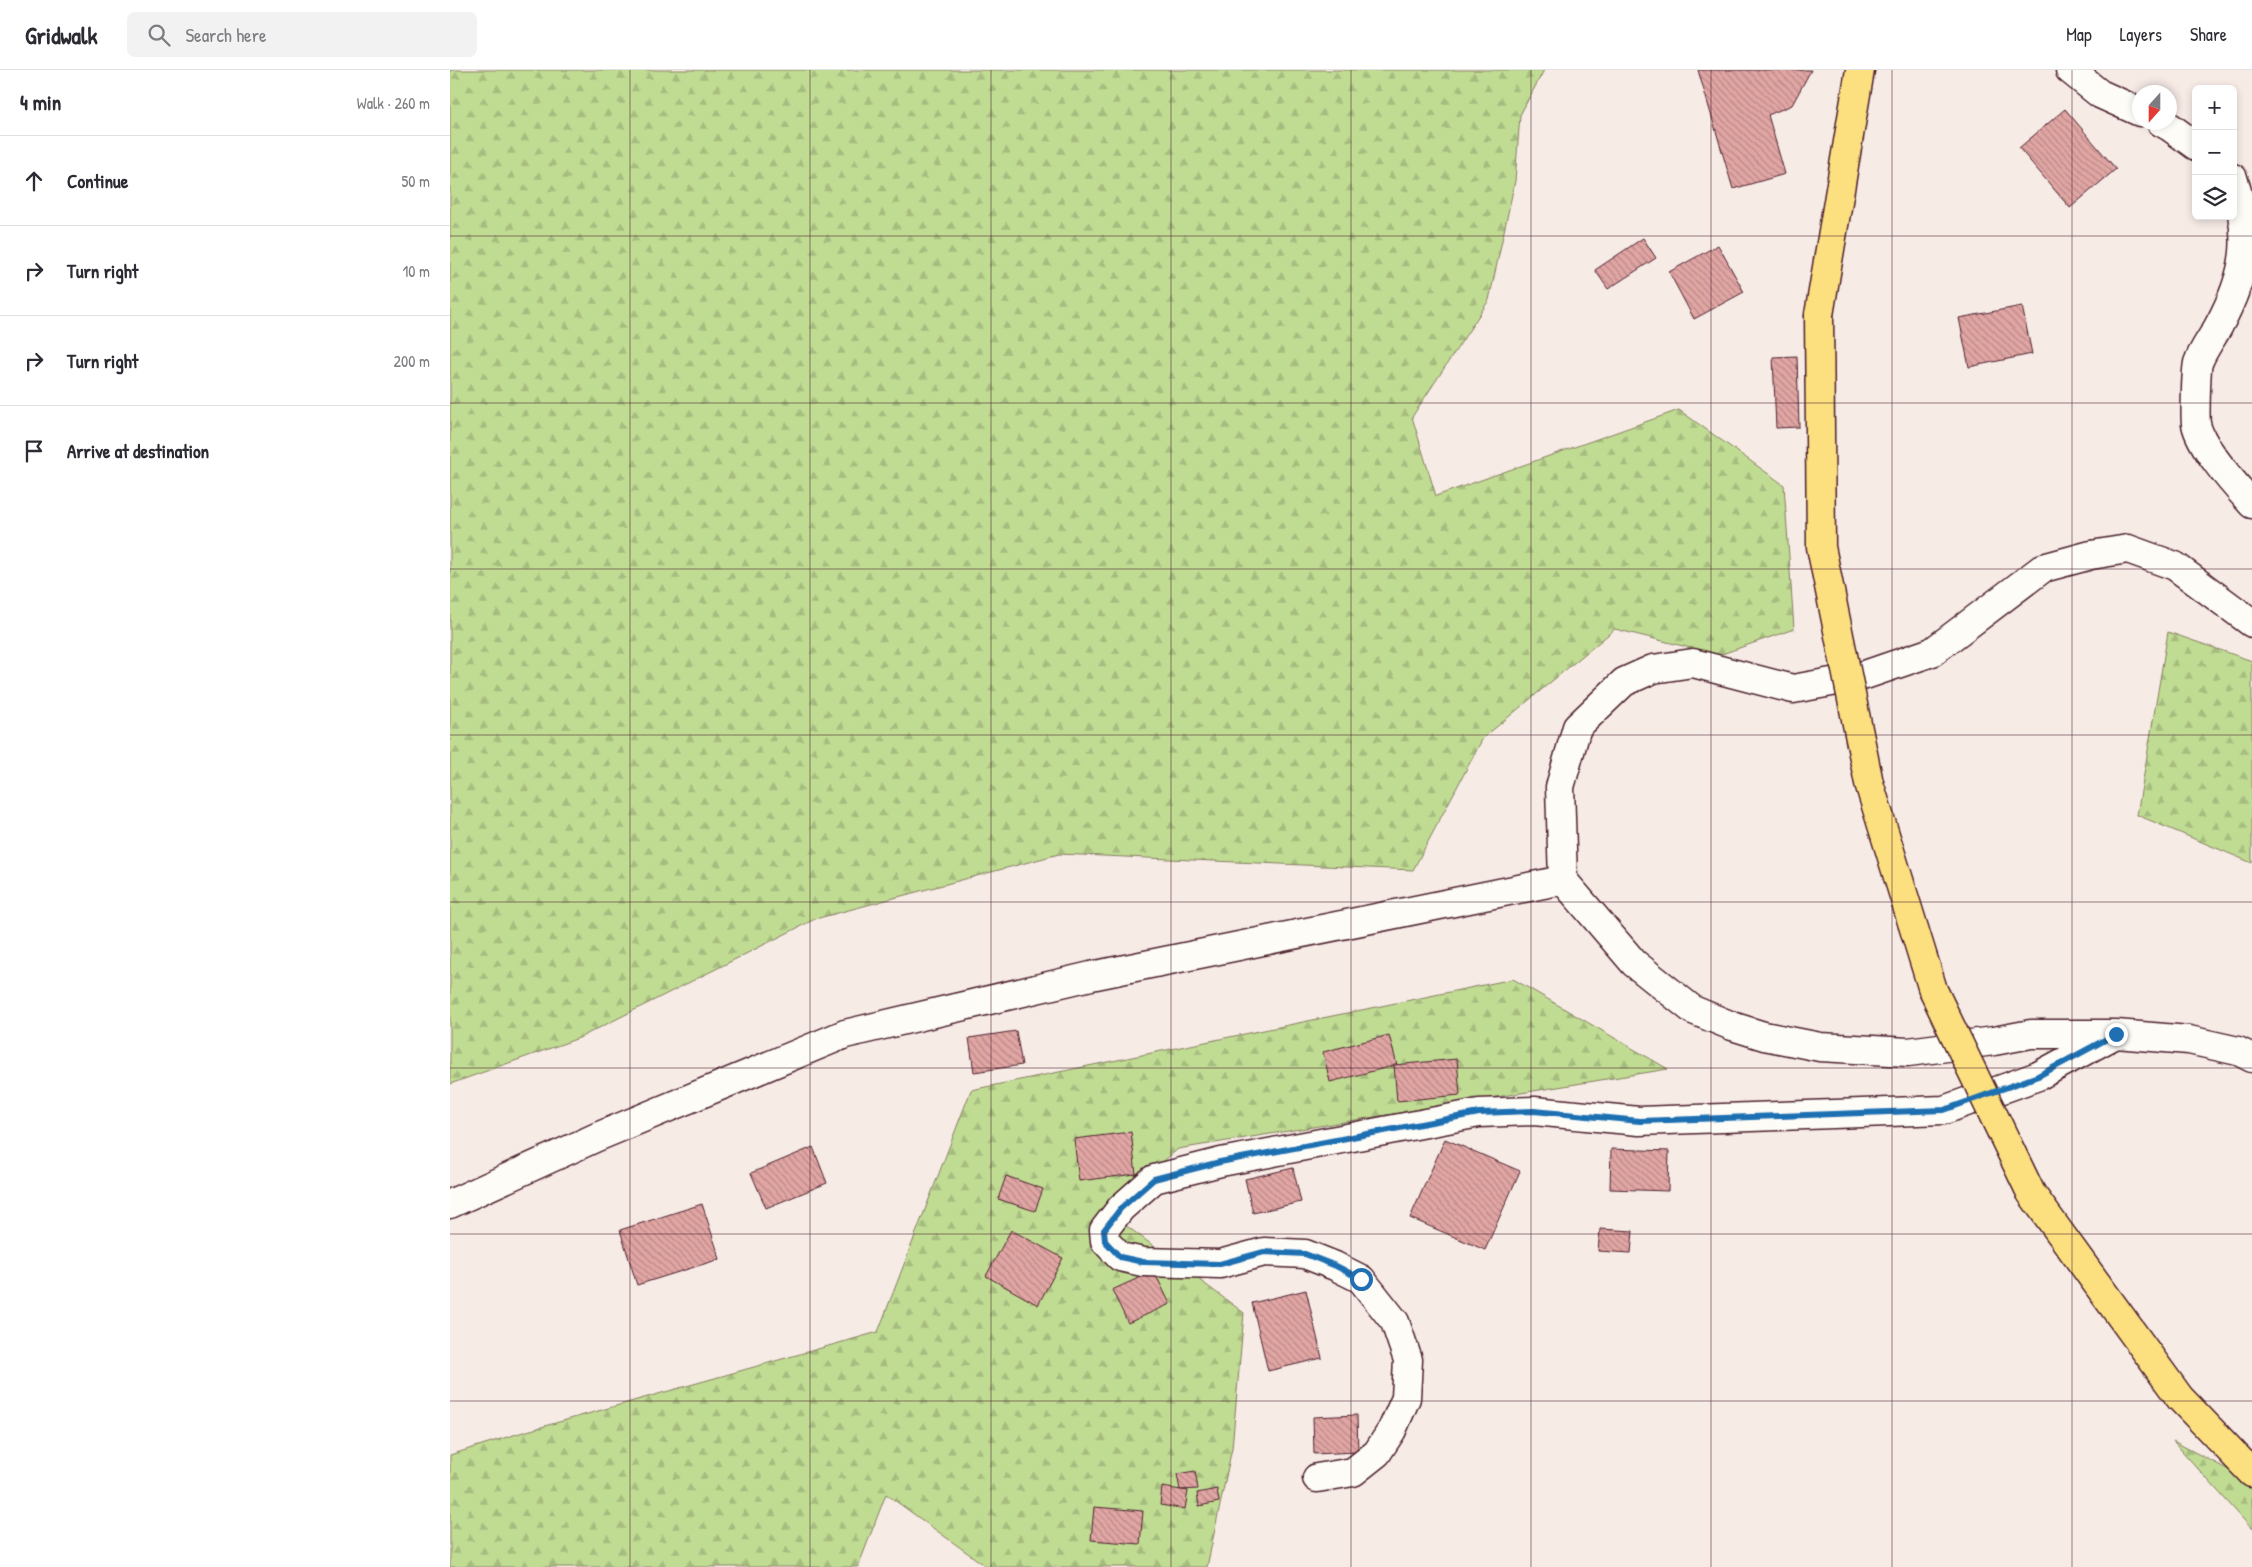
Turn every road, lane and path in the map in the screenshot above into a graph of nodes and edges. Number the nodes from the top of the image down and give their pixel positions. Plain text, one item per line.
1 (1860, 70) edge
2 (2070, 70) edge
3 (2132, 108) edge
4 (2174, 130) edge
5 (2192, 143) edge
6 (2237, 185) edge
7 (2252, 504) edge
8 (2252, 623) edge
9 (1563, 880) junction
10 (2116, 1034) junction
11 (2252, 1058) edge
12 (450, 1204) edge
13 (2252, 1473) edge
14 (1317, 1478) dead end

1 - 13 main road, bridge
2 - 3 street
4 - 5 street
6 - 7 street
8 - 9 street
9 - 10 street
9 - 12 street
10 - 11 street
10 - 14 street

